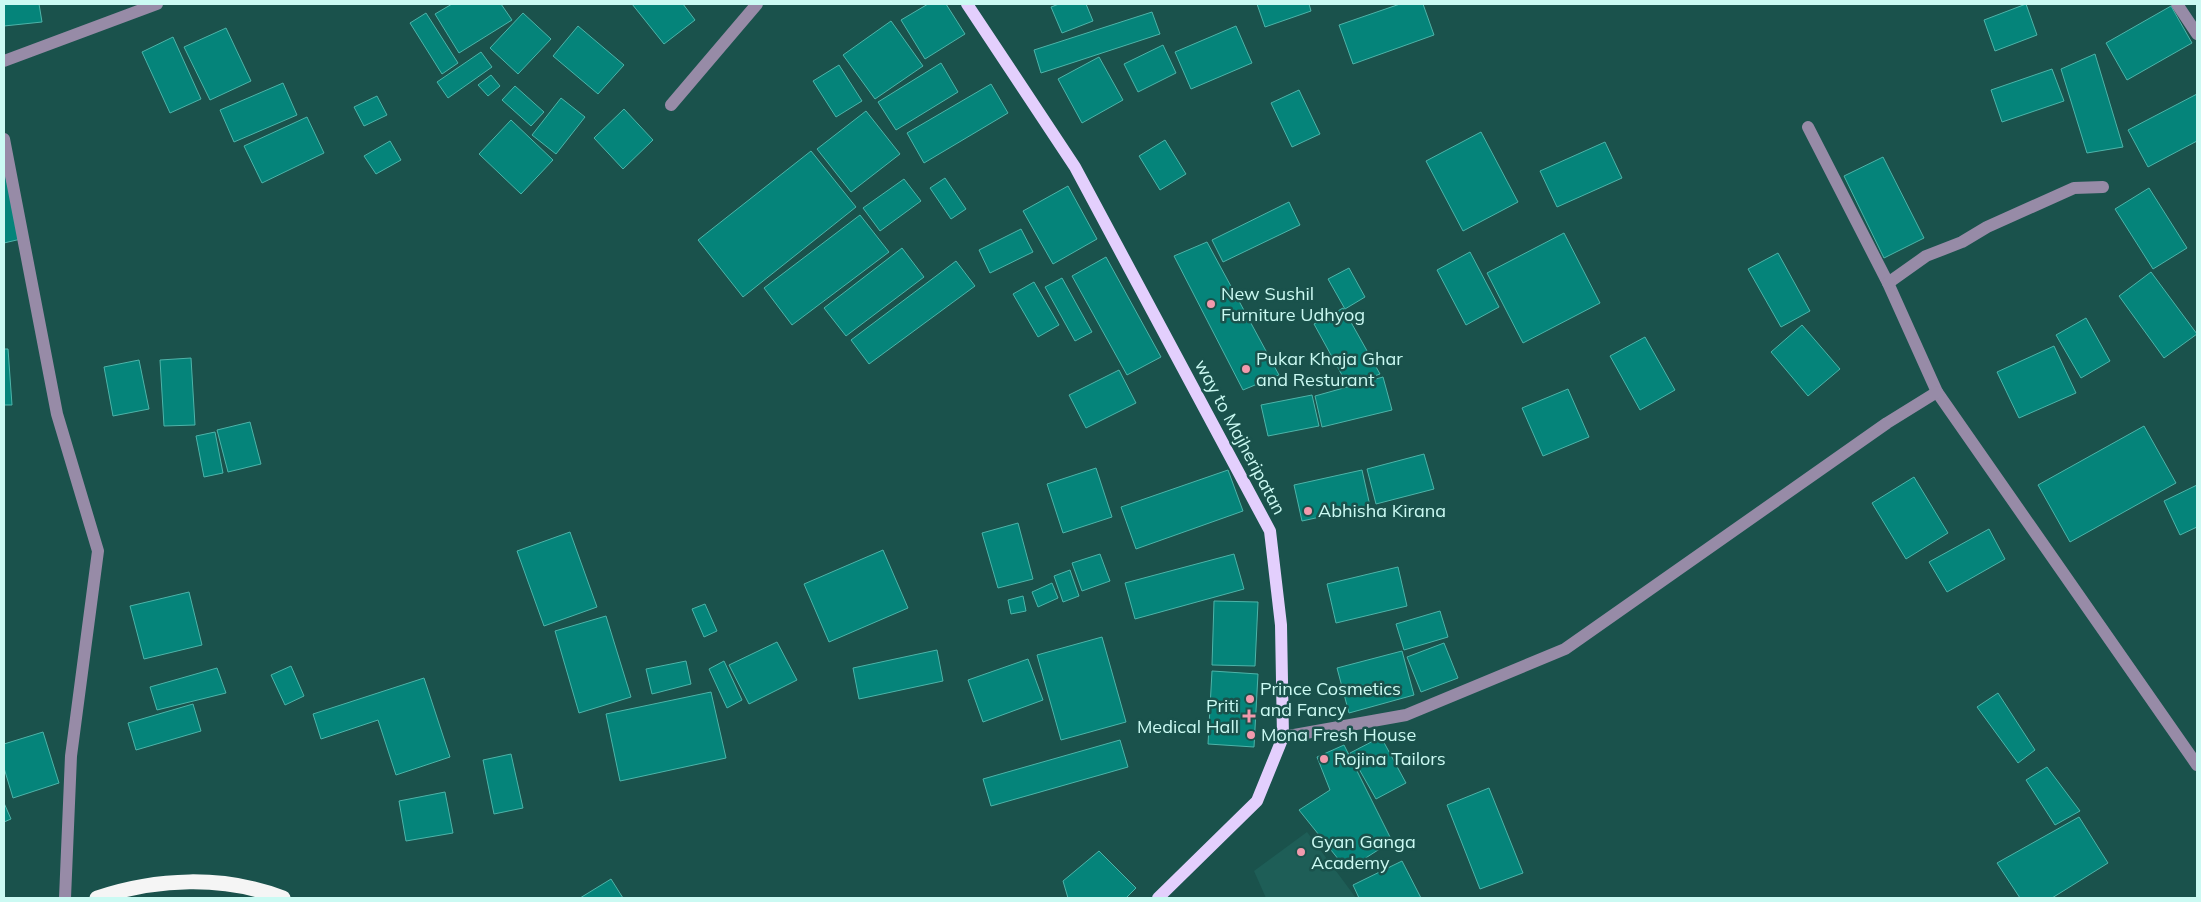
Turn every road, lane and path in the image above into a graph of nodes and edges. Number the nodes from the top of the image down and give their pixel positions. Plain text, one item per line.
1 (157, 4) edge
2 (757, 4) edge
3 (967, 4) edge
4 (2177, 4) edge
5 (2197, 34) edge
6 (4, 61) edge
7 (672, 105) dead end
8 (1808, 127) dead end
9 (4, 139) edge
10 (2103, 187) dead end
11 (1888, 283) junction
12 (1937, 392) junction
13 (1283, 737) junction
14 (2197, 765) edge
15 (66, 898) edge
16 (96, 898) edge
17 (283, 898) edge
18 (1158, 898) edge

1 - 6 street
2 - 7 street
3 - 13 main road, way to Majheripatan
4 - 5 street
8 - 11 street
9 - 15 street
10 - 11 street
11 - 12 street
12 - 13 street
12 - 14 street
13 - 18 main road, way to Majheripatan
16 - 17 highway

